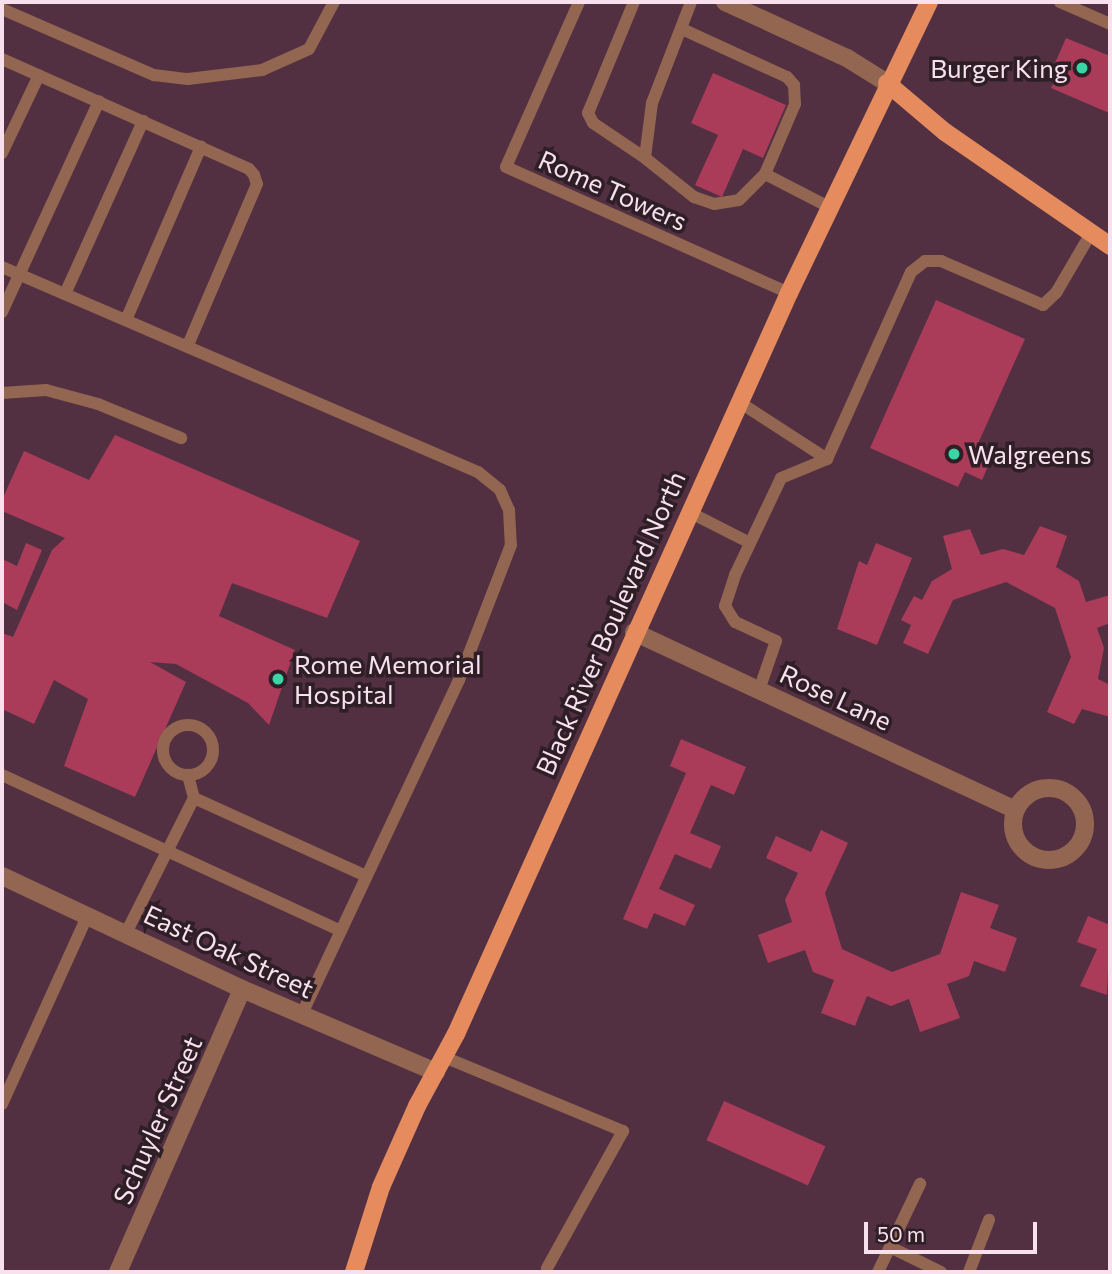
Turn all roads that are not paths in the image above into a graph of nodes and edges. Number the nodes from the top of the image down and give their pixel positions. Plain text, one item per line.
1 (334, 2) edge
2 (579, 2) edge
3 (634, 2) edge
4 (691, 2) edge
5 (725, 2) edge
6 (929, 2) edge
7 (1060, 2) edge
8 (2, 9) edge
9 (1110, 24) edge
10 (682, 29) junction
11 (2, 59) edge
12 (39, 75) junction
13 (887, 83) junction
14 (99, 101) junction
15 (143, 121) junction
16 (201, 147) junction
17 (2, 153) edge
18 (645, 158) junction
19 (765, 174) junction
20 (829, 207) junction
21 (1104, 237) edge
22 (2, 267) edge
23 (20, 275) junction
24 (789, 293) junction
25 (65, 294) junction
26 (2, 313) edge
27 (126, 320) junction
28 (187, 347) junction
29 (2, 393) edge
30 (739, 402) junction
31 (181, 438) dead end
32 (827, 459) junction
33 (689, 512) junction
34 (750, 543) junction
35 (634, 632) junction
36 (759, 690) junction
37 (2, 775) edge
38 (188, 775) junction
39 (194, 798) junction
40 (1015, 810) junction
41 (169, 849) junction
42 (2, 876) edge
43 (366, 876) junction
44 (88, 914) junction
45 (341, 931) junction
46 (126, 933) junction
47 (242, 989) junction
48 (302, 1014) junction
49 (440, 1064) junction
50 (2, 1104) edge
51 (920, 1184) dead end
52 (989, 1220) dead end
53 (890, 1247) junction
54 (547, 1268) dead end
55 (118, 1272) edge
56 (354, 1272) edge
57 (878, 1272) edge
58 (941, 1272) edge
59 (969, 1272) edge

1 - 8 lane
2 - 24 lane, Rome Towers
3 - 18 lane
4 - 10 lane
5 - 13 street
6 - 13 main road, Black River Boulevard North
7 - 9 lane
10 - 18 lane
10 - 19 lane
11 - 12 lane
12 - 14 lane
12 - 17 lane
13 - 20 main road, Black River Boulevard North
13 - 21 main road
14 - 15 lane
14 - 23 lane
15 - 16 lane
15 - 25 lane
16 - 27 lane
16 - 28 lane
18 - 19 lane
19 - 20 lane
20 - 24 main road, Black River Boulevard North
21 - 32 lane
22 - 23 lane
23 - 25 lane
23 - 26 lane
24 - 30 main road, Black River Boulevard North
25 - 27 lane
27 - 28 lane
28 - 43 lane
29 - 31 lane
30 - 32 lane
30 - 33 main road, Black River Boulevard North
32 - 34 lane
33 - 34 lane
33 - 35 main road, Black River Boulevard North
34 - 36 lane
35 - 36 street, Rose Lane
35 - 49 main road, Black River Boulevard North
36 - 40 street, Rose Lane
37 - 41 lane
38 - 38 lane
38 - 39 lane
39 - 41 lane
39 - 43 lane
40 - 40 street
41 - 45 lane
41 - 46 lane
42 - 44 street, East Oak Street
43 - 45 lane
44 - 46 street, East Oak Street
44 - 50 lane
45 - 48 lane
46 - 47 street, East Oak Street
47 - 48 street, East Oak Street
47 - 55 street, Schuyler Street
48 - 49 street, East Oak Street
49 - 54 lane
49 - 56 main road, Black River Boulevard North
51 - 53 lane
52 - 59 lane
53 - 57 lane
53 - 58 lane

